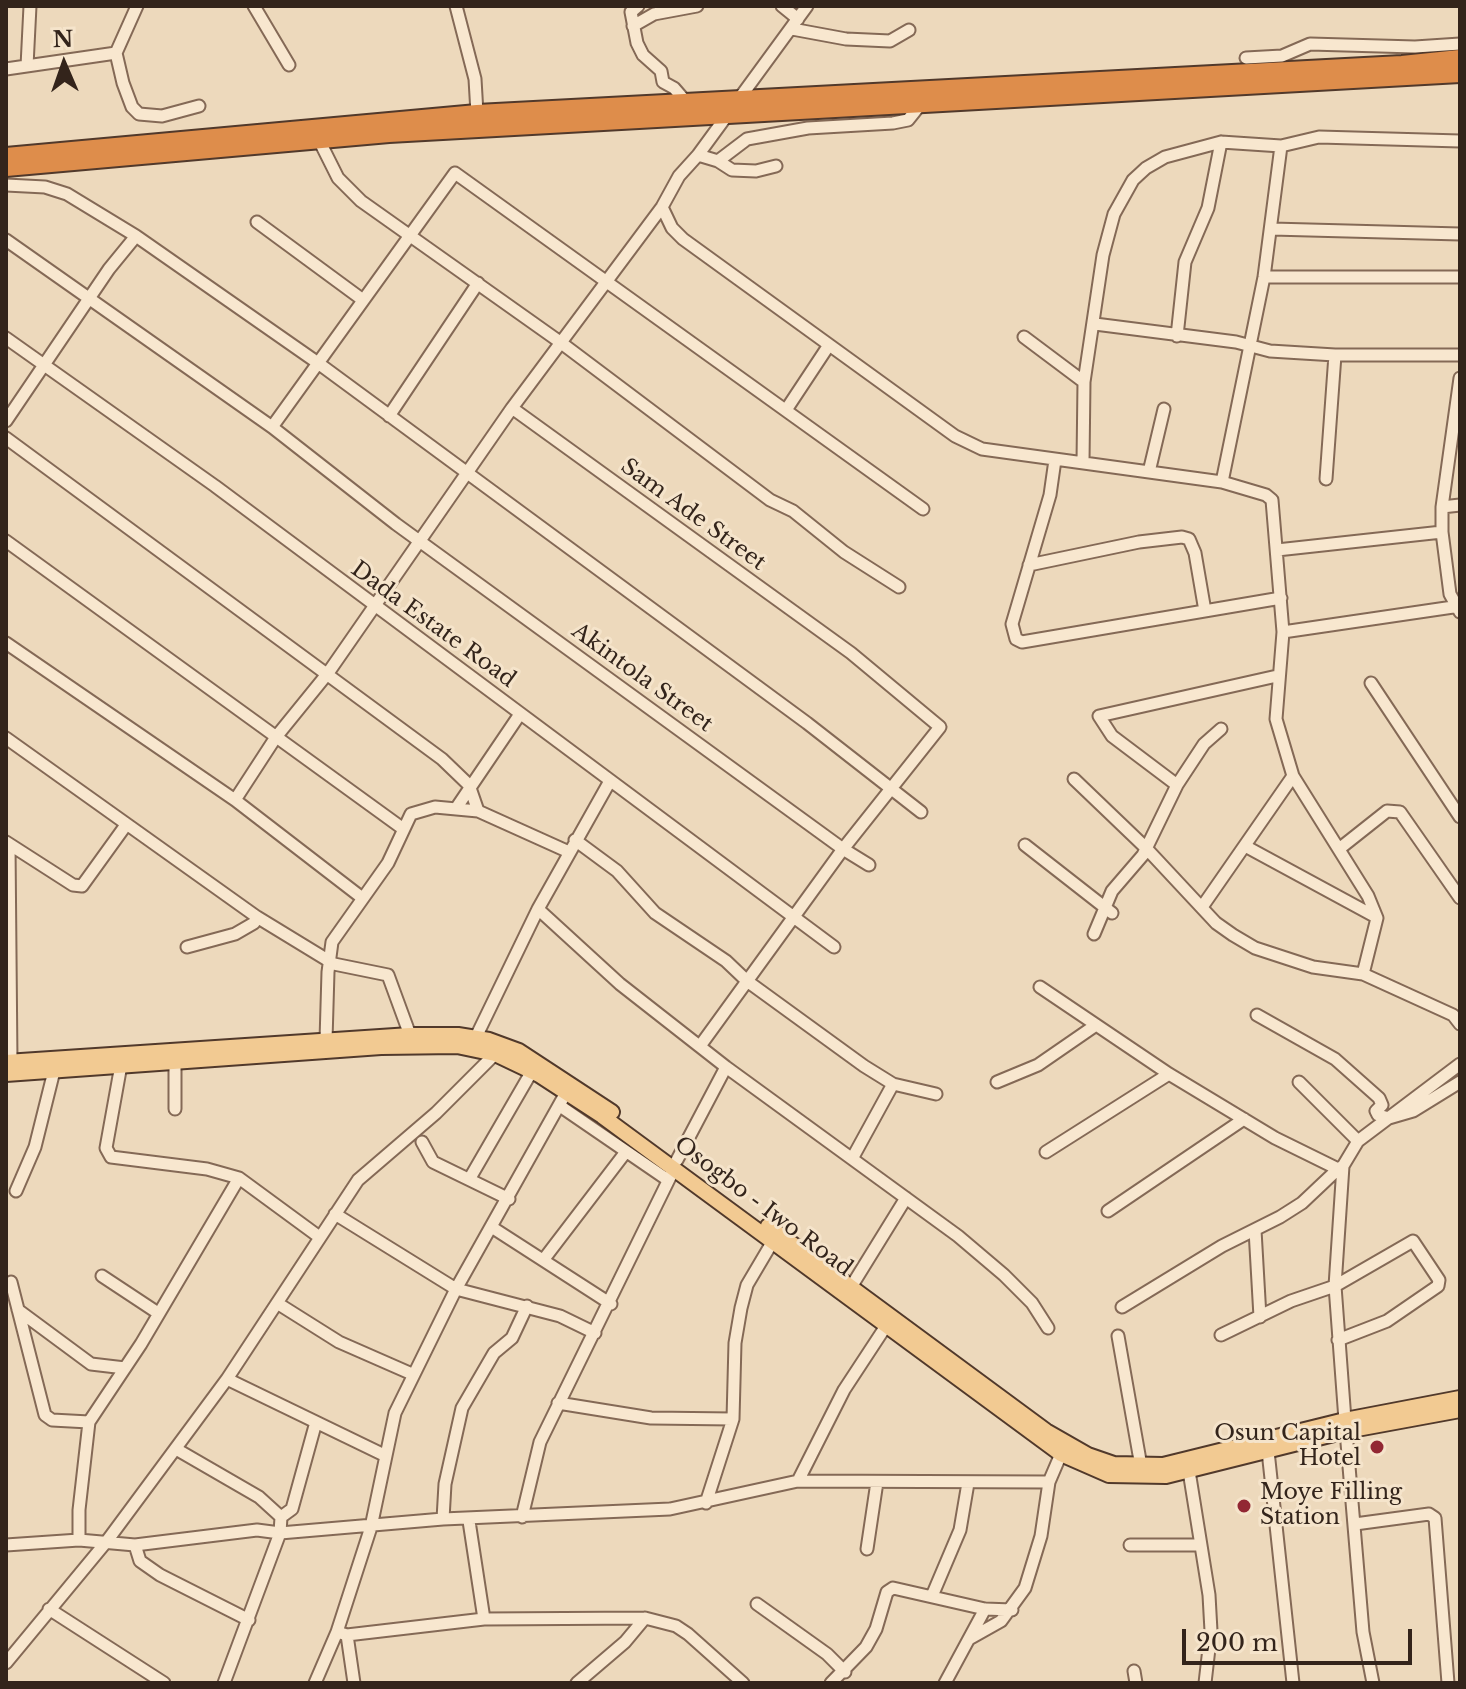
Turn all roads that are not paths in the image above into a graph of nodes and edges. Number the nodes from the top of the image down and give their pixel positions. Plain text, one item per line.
1 (30, 6) edge
2 (137, 6) edge
3 (254, 6) edge
4 (456, 6) edge
5 (638, 6) edge
6 (697, 6) edge
7 (782, 6) edge
8 (807, 6) edge
9 (795, 24) junction
10 (633, 26) junction
11 (909, 30) dead end
12 (1460, 44) edge
13 (116, 53) junction
14 (1246, 58) dead end
15 (1460, 58) edge
16 (289, 65) dead end
17 (27, 66) junction
18 (6, 69) edge
19 (1460, 74) edge
20 (738, 100) junction
21 (687, 103) junction
22 (920, 105) junction
23 (199, 106) dead end
24 (477, 113) junction
25 (727, 116) junction
26 (319, 140) junction
27 (1460, 141) edge
28 (1221, 142) junction
29 (1281, 146) junction
30 (698, 155) junction
31 (6, 156) edge
32 (718, 161) junction
33 (776, 166) dead end
34 (6, 168) edge
35 (6, 185) edge
36 (662, 207) junction
37 (257, 222) dead end
38 (1272, 229) junction
39 (410, 234) junction
40 (1460, 234) edge
41 (136, 236) junction
42 (6, 240) edge
43 (1264, 277) junction
44 (1460, 277) edge
45 (607, 280) junction
46 (478, 283) junction
47 (91, 300) junction
48 (363, 300) junction
49 (1095, 324) junction
50 (1177, 336) junction
51 (1024, 337) dead end
52 (6, 338) edge
53 (560, 342) junction
54 (829, 345) junction
55 (1251, 346) junction
56 (1335, 355) junction
57 (1460, 355) edge
58 (318, 363) junction
59 (46, 367) junction
60 (1460, 378) edge
61 (1084, 382) junction
62 (512, 408) junction
63 (1164, 409) dead end
64 (786, 410) junction
65 (389, 416) junction
66 (6, 421) edge
67 (272, 427) junction
68 (6, 438) edge
69 (1055, 460) junction
70 (1083, 462) junction
71 (1149, 472) junction
72 (467, 474) junction
73 (1326, 479) dead end
74 (1222, 482) junction
75 (1460, 505) edge
76 (1442, 507) junction
77 (923, 509) dead end
78 (1442, 532) junction
79 (419, 539) junction
80 (6, 541) edge
81 (1277, 550) junction
82 (1029, 565) junction
83 (899, 587) dead end
84 (1281, 598) junction
85 (374, 606) junction
86 (1459, 608) edge
87 (1205, 611) junction
88 (1283, 632) junction
89 (6, 643) edge
90 (328, 673) junction
91 (1277, 676) junction
92 (1371, 683) dead end
93 (520, 714) junction
94 (1221, 729) dead end
95 (276, 737) junction
96 (6, 738) edge
97 (1293, 776) junction
98 (1074, 779) dead end
99 (610, 781) junction
100 (469, 785) junction
101 (1177, 785) junction
102 (892, 787) junction
103 (235, 800) junction
104 (457, 807) junction
105 (478, 811) junction
106 (921, 812) dead end
107 (1460, 817) edge
108 (126, 825) junction
109 (402, 828) junction
110 (575, 840) junction
111 (8, 843) edge
112 (1025, 845) dead end
113 (1245, 846) junction
114 (1146, 848) junction
115 (843, 849) junction
116 (1339, 849) junction
117 (569, 852) junction
118 (869, 865) dead end
119 (361, 897) junction
120 (1460, 898) edge
121 (1202, 907) junction
122 (538, 909) junction
123 (1108, 910) junction
124 (257, 917) junction
125 (793, 917) junction
126 (1377, 918) junction
127 (1094, 934) dead end
128 (187, 947) dead end
129 (834, 947) dead end
130 (329, 961) junction
131 (1363, 974) junction
132 (747, 981) junction
133 (1040, 987) dead end
134 (1257, 1015) dead end
135 (1460, 1024) edge
136 (1096, 1025) junction
137 (410, 1035) junction
138 (476, 1037) junction
139 (326, 1040) junction
140 (700, 1046) junction
141 (495, 1054) junction
142 (175, 1061) junction
143 (121, 1065) junction
144 (1460, 1065) edge
145 (726, 1067) junction
146 (7, 1069) edge
147 (54, 1071) junction
148 (532, 1071) junction
149 (1169, 1074) junction
150 (997, 1082) dead end
151 (1299, 1082) dead end
152 (1460, 1082) edge
153 (893, 1084) junction
154 (567, 1091) junction
155 (936, 1094) dead end
156 (560, 1106) junction
157 (175, 1109) dead end
158 (1389, 1118) junction
159 (1244, 1119) junction
160 (1358, 1141) junction
161 (422, 1142) dead end
162 (1046, 1152) dead end
163 (625, 1153) junction
164 (853, 1157) junction
165 (1340, 1167) junction
166 (673, 1169) junction
167 (239, 1178) junction
168 (470, 1178) junction
169 (16, 1191) dead end
170 (906, 1198) junction
171 (509, 1199) junction
172 (1108, 1211) dead end
173 (335, 1214) junction
174 (493, 1228) junction
175 (1255, 1230) junction
176 (318, 1236) junction
177 (773, 1241) junction
178 (544, 1259) junction
179 (102, 1276) dead end
180 (11, 1282) dead end
181 (1335, 1286) junction
182 (851, 1287) junction
183 (456, 1289) junction
184 (277, 1303) junction
185 (611, 1304) junction
186 (527, 1306) junction
187 (1122, 1307) dead end
188 (18, 1310) junction
189 (158, 1313) junction
190 (1260, 1317) junction
191 (886, 1326) junction
192 (1048, 1328) dead end
193 (595, 1333) junction
194 (1221, 1335) dead end
195 (1118, 1336) dead end
196 (1338, 1340) junction
197 (125, 1368) junction
198 (412, 1374) junction
199 (227, 1379) junction
200 (1460, 1398) edge
201 (558, 1403) junction
202 (1460, 1410) edge
203 (733, 1419) junction
204 (89, 1422) junction
205 (316, 1422) junction
206 (1346, 1426) junction
207 (176, 1449) junction
208 (1268, 1451) junction
209 (1061, 1454) junction
210 (384, 1455) junction
211 (1141, 1466) junction
212 (1189, 1471) junction
213 (798, 1481) junction
214 (877, 1482) junction
215 (1049, 1482) junction
216 (968, 1483) junction
217 (706, 1503) junction
218 (281, 1517) junction
219 (522, 1517) junction
220 (443, 1519) junction
221 (469, 1521) junction
222 (1355, 1524) junction
223 (371, 1527) junction
224 (280, 1533) junction
225 (79, 1540) junction
226 (107, 1541) junction
227 (6, 1545) edge
228 (135, 1545) junction
229 (1130, 1545) dead end
230 (1201, 1545) junction
231 (867, 1549) dead end
232 (932, 1596) junction
233 (757, 1604) dead end
234 (49, 1609) junction
235 (985, 1609) junction
236 (1012, 1610) junction
237 (645, 1618) junction
238 (484, 1619) junction
239 (249, 1620) junction
240 (342, 1634) junction
241 (969, 1639) junction
242 (6, 1663) edge
243 (845, 1672) junction
244 (738, 1681) edge
245 (164, 1683) edge
246 (224, 1683) edge
247 (315, 1683) edge
248 (354, 1683) edge
249 (577, 1683) edge
250 (831, 1683) edge
251 (945, 1683) edge
252 (1205, 1683) edge
253 (1293, 1683) edge
254 (1373, 1683) edge
255 (1448, 1683) edge

1 - 17 street
2 - 13 street
3 - 16 street
4 - 24 street
5 - 10 street
6 - 10 street
7 - 9 street
8 - 9 street
9 - 11 street
9 - 20 street
10 - 21 street
12 - 14 street
13 - 17 street
13 - 23 street
15 - 20 highway
17 - 18 street
19 - 22 highway
20 - 21 highway
20 - 25 street
21 - 24 highway
22 - 25 highway
22 - 32 street
24 - 31 highway
25 - 26 highway
25 - 30 street
26 - 34 highway
26 - 39 street
27 - 29 street
28 - 29 street
28 - 49 street
28 - 50 street
29 - 38 street
30 - 32 street
30 - 36 street
32 - 33 street
35 - 41 street
36 - 45 street
36 - 54 street
37 - 48 street
38 - 40 street
38 - 43 street
39 - 45 street
39 - 46 street
39 - 48 street
41 - 47 street
41 - 58 street
42 - 47 street, Akintola Street
43 - 44 street
43 - 55 street
45 - 53 street
45 - 64 street
46 - 53 street
46 - 65 street
47 - 59 street
47 - 67 street, Akintola Street
48 - 58 street
49 - 50 street
49 - 61 street
50 - 55 street
51 - 61 street
52 - 59 street, Dada Estate Road
53 - 62 street
53 - 83 street
54 - 64 street
54 - 69 street
55 - 56 street
55 - 74 street
56 - 57 street
56 - 73 street
58 - 65 street
58 - 67 street
59 - 66 street
59 - 85 street, Dada Estate Road
60 - 76 street
61 - 70 street
62 - 72 street
62 - 102 street, Sam Ade Street
63 - 71 street
64 - 77 street
65 - 72 street
67 - 79 street, Akintola Street
68 - 90 street
69 - 70 street
69 - 82 street
70 - 71 street
71 - 74 street
72 - 79 street
72 - 102 street
74 - 81 street
75 - 76 street
76 - 78 street
78 - 81 street
78 - 86 street
79 - 85 street
79 - 115 street, Akintola Street
80 - 95 street
81 - 84 street
82 - 87 street
82 - 87 street
84 - 87 street
84 - 88 street
85 - 90 street
85 - 93 street, Dada Estate Road
86 - 88 street
88 - 91 street
89 - 103 street
90 - 95 street
90 - 100 street
91 - 97 street
91 - 101 street
92 - 107 street
93 - 99 street, Dada Estate Road
93 - 100 street
94 - 101 street
95 - 103 street
95 - 109 street
96 - 108 street
97 - 113 street
97 - 116 street
98 - 114 street
99 - 110 street
99 - 125 street, Dada Estate Road
100 - 104 street
100 - 105 street
101 - 114 street
102 - 106 street
102 - 115 street
103 - 119 street
104 - 105 street
104 - 109 street
105 - 117 street
108 - 111 street
108 - 124 street
109 - 119 street
110 - 117 street
110 - 132 street
111 - 146 street
112 - 123 street
113 - 121 street
113 - 126 street
114 - 121 street
114 - 123 street
115 - 118 street, Akintola Street
115 - 125 street
116 - 120 street
116 - 126 street
117 - 122 street
119 - 130 street
121 - 131 street
122 - 138 street
122 - 140 street
123 - 127 street
124 - 128 street
124 - 130 street
125 - 129 street, Dada Estate Road
125 - 132 street
126 - 131 street
130 - 137 street
130 - 139 street
131 - 135 street
132 - 140 street
132 - 153 street
133 - 136 street
134 - 158 street
136 - 149 street
136 - 150 street
137 - 138 main road, Osogbo - Iwo Road
137 - 139 main road, Osogbo - Iwo Road
138 - 166 main road, Osogbo - Iwo Road
139 - 146 main road, Osogbo - Iwo Road
140 - 145 street
141 - 142 main road, Osogbo - Iwo Road
141 - 148 main road, Osogbo - Iwo Road
141 - 173 street
142 - 143 main road, Osogbo - Iwo Road
142 - 157 street
143 - 147 main road, Osogbo - Iwo Road
143 - 167 street
144 - 158 street
145 - 164 street
145 - 166 street
146 - 147 main road, Osogbo - Iwo Road
147 - 169 street
148 - 154 main road, Osogbo - Iwo Road
148 - 168 street
149 - 159 street
149 - 162 street
151 - 160 street
152 - 158 street
153 - 155 street
153 - 164 street
154 - 156 street
154 - 166 main road, Osogbo - Iwo Road
156 - 163 street
156 - 171 street
158 - 160 street
159 - 165 street
159 - 172 street
160 - 165 street
161 - 168 street
163 - 166 street
163 - 178 street
164 - 170 street
165 - 175 street
165 - 181 street
166 - 177 main road, Osogbo - Iwo Road
166 - 182 main road, Osogbo - Iwo Road
166 - 185 street
167 - 176 street
167 - 189 street
168 - 171 street
170 - 182 street
170 - 192 street
171 - 174 street
173 - 176 street
173 - 183 street
174 - 178 street
174 - 183 street
175 - 187 street
175 - 190 street
176 - 184 street
177 - 191 main road, Osogbo - Iwo Road
177 - 203 street
178 - 185 street
179 - 189 street
180 - 188 street
181 - 190 street
181 - 196 street
181 - 196 street
182 - 211 main road, Osogbo - Iwo Road
183 - 186 street
183 - 198 street
184 - 198 street
184 - 199 street
185 - 193 street
186 - 193 street
186 - 220 street
188 - 197 street
188 - 204 street
189 - 197 street
190 - 194 street
191 - 209 main road, Osogbo - Iwo Road
191 - 213 street
193 - 201 street
195 - 211 street
196 - 206 street
197 - 204 street
198 - 210 street
199 - 205 street
199 - 207 street
200 - 206 main road, Osogbo - Iwo Road
201 - 203 street
201 - 219 street
202 - 206 main road, Osogbo - Iwo Road
203 - 217 street
204 - 225 street
205 - 210 street
205 - 218 street
206 - 208 main road, Osogbo - Iwo Road
206 - 211 main road, Osogbo - Iwo Road
206 - 222 street
207 - 218 street
207 - 226 street
208 - 212 main road, Osogbo - Iwo Road
208 - 253 street
209 - 212 main road, Osogbo - Iwo Road
209 - 215 street
210 - 223 street
212 - 230 street
213 - 214 street
213 - 217 street
214 - 216 street
214 - 231 street
215 - 216 street
215 - 236 street
216 - 232 street
217 - 219 street
218 - 224 street
219 - 221 street
220 - 221 street
220 - 223 street
221 - 238 street
222 - 254 street
222 - 255 street
223 - 224 street
223 - 240 street
224 - 228 street
224 - 239 street
225 - 226 street
225 - 227 street
226 - 228 street
226 - 234 street
228 - 239 street
229 - 230 street
230 - 252 street
232 - 235 street
232 - 243 street
233 - 243 street
234 - 242 street
234 - 245 street
235 - 236 street
235 - 241 street
236 - 241 street
237 - 238 street
237 - 244 street
237 - 249 street
238 - 240 street
239 - 246 street
240 - 247 street
240 - 248 street
241 - 251 street
243 - 250 street

